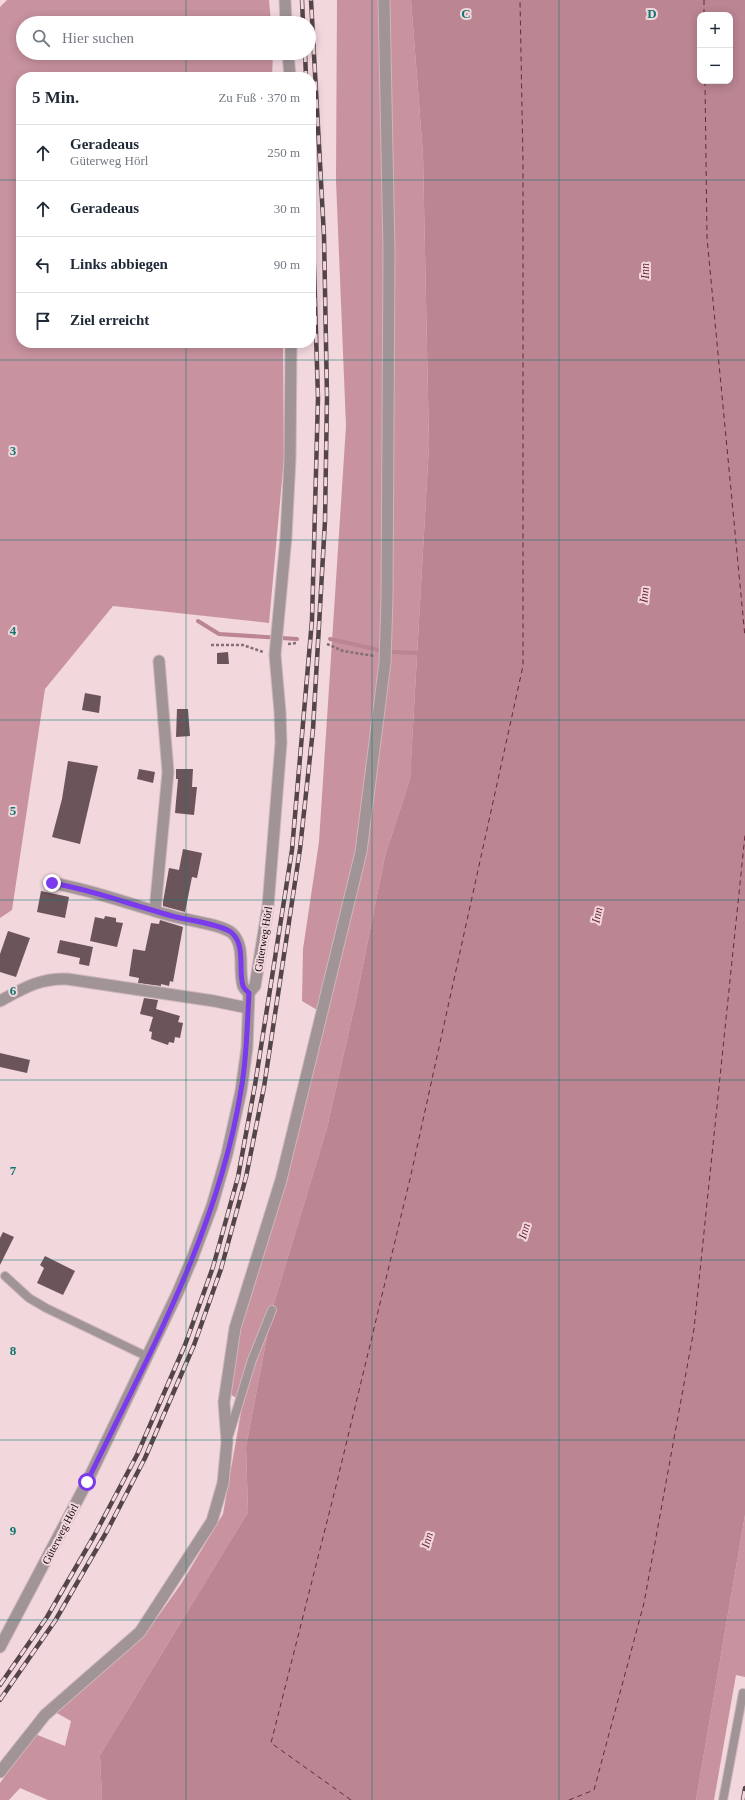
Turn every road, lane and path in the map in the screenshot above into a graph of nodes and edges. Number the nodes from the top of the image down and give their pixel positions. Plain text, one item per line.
1 (285, 0) edge
2 (384, 0) edge
3 (286, 16) edge
4 (289, 60) edge
5 (290, 72) edge
6 (292, 348) edge
7 (327, 644) dead end
8 (211, 645) dead end
9 (275, 655) junction
10 (385, 657) junction
11 (159, 661) dead end
12 (52, 883) dead end
13 (155, 911) junction
14 (249, 993) junction
15 (0, 1001) edge
16 (248, 1008) junction
17 (5, 1276) dead end
18 (272, 1310) dead end
19 (148, 1357) junction
20 (227, 1442) junction
21 (0, 1647) edge
22 (743, 1693) dead end
23 (0, 1772) edge
24 (723, 1800) edge

1 - 3 street
2 - 10 street
4 - 5 street
6 - 9 street, Güterweg Hörl
7 - 10 path
8 - 9 path
9 - 14 street, Güterweg Hörl
10 - 20 street
11 - 13 street
12 - 13 street
13 - 14 street
14 - 16 street, Güterweg Hörl
15 - 16 street
16 - 19 street, Güterweg Hörl
17 - 19 lane
18 - 20 lane
19 - 21 street, Güterweg Hörl
20 - 23 street
22 - 24 lane

